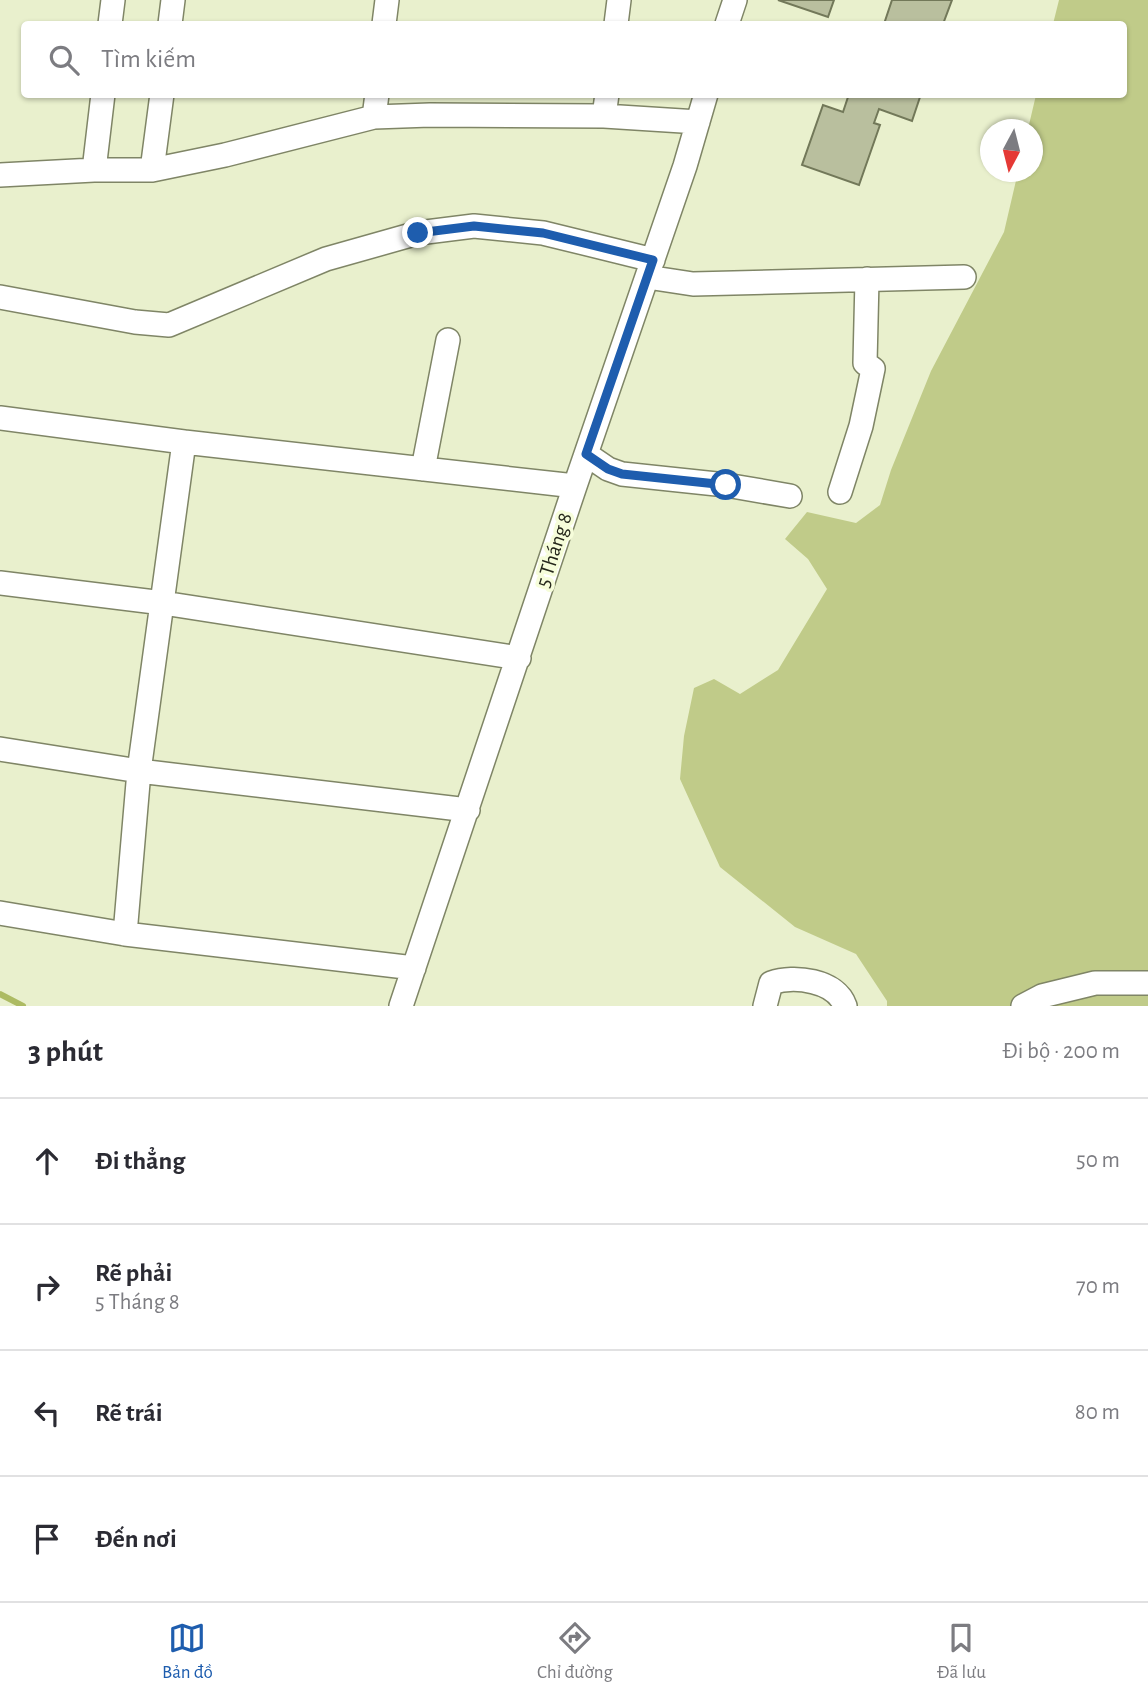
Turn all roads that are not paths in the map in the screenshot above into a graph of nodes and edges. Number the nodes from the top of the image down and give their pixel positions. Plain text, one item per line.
1 (113, 0) edge
2 (173, 0) edge
3 (387, 0) edge
4 (619, 0) edge
5 (735, 0) edge
6 (110, 21) edge
7 (170, 21) edge
8 (384, 21) edge
9 (616, 21) edge
10 (728, 21) edge
11 (103, 98) edge
12 (161, 98) edge
13 (705, 98) edge
14 (605, 105) edge
15 (376, 106) edge
16 (698, 122) junction
17 (94, 170) junction
18 (152, 170) junction
19 (0, 175) edge
20 (650, 269) junction
21 (964, 277) dead end
22 (867, 279) junction
23 (0, 297) edge
24 (448, 340) dead end
25 (0, 418) edge
26 (184, 442) junction
27 (586, 454) junction
28 (423, 470) junction
29 (575, 486) junction
30 (840, 492) dead end
31 (790, 496) dead end
32 (0, 583) edge
33 (163, 603) junction
34 (519, 658) junction
35 (0, 749) edge
36 (139, 771) junction
37 (468, 810) junction
38 (0, 913) edge
39 (125, 934) junction
40 (414, 968) junction
41 (1148, 983) edge
42 (401, 1006) edge
43 (765, 1006) edge
44 (845, 1006) edge
45 (1023, 1006) edge

1 - 6 street
2 - 7 street
3 - 8 street
4 - 9 street
5 - 10 street
11 - 17 street
12 - 18 street
13 - 16 street, 5 Tháng 8
14 - 15 street
14 - 16 street
15 - 18 street
16 - 20 street, 5 Tháng 8
17 - 18 street
17 - 19 street
20 - 22 street
20 - 23 street
20 - 27 street, 5 Tháng 8
21 - 22 street
22 - 30 street
24 - 28 street
25 - 26 street
26 - 28 street
26 - 33 street
27 - 29 street, 5 Tháng 8
27 - 31 street
28 - 29 street
29 - 34 street, 5 Tháng 8
32 - 33 street
33 - 34 street
33 - 36 street
34 - 37 street, 5 Tháng 8
35 - 36 street
36 - 37 street
36 - 39 street
37 - 40 street, 5 Tháng 8
38 - 39 street
39 - 40 street
40 - 42 street, 5 Tháng 8
41 - 45 street
43 - 44 street

